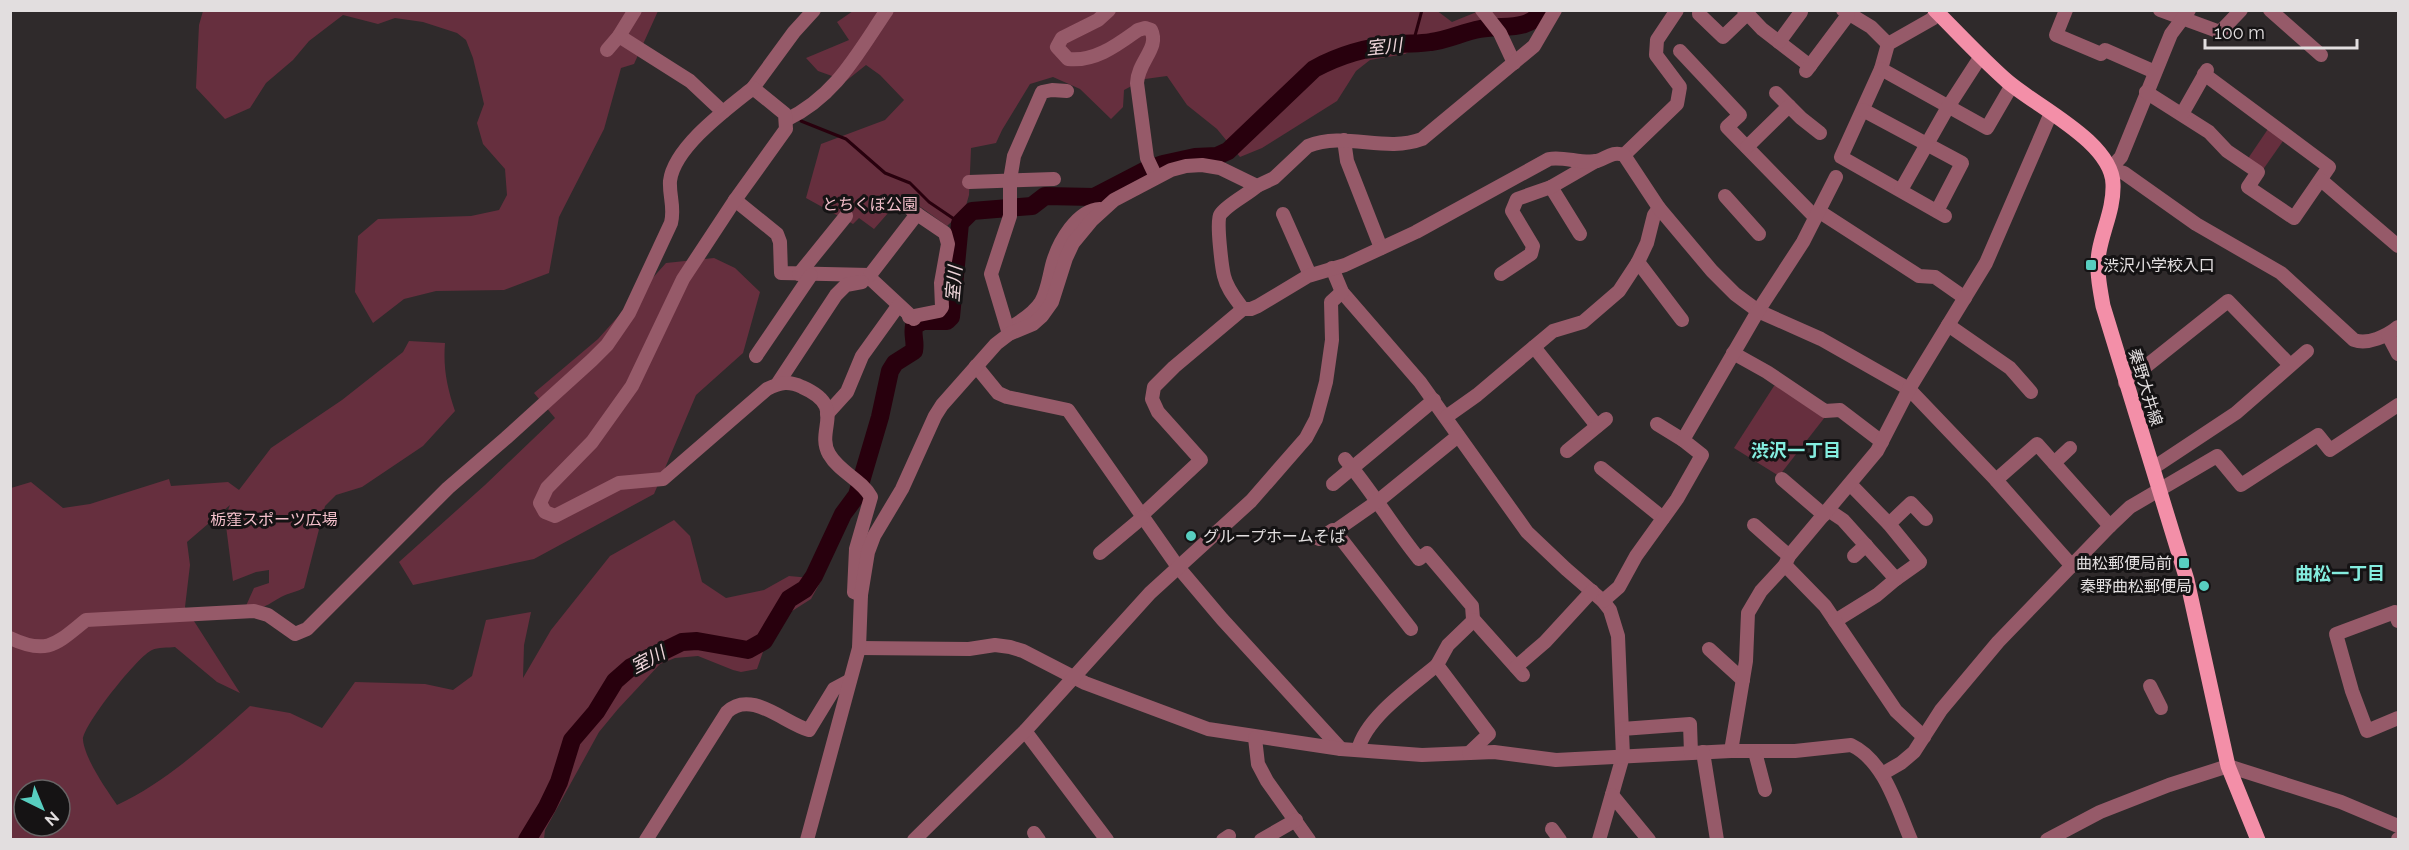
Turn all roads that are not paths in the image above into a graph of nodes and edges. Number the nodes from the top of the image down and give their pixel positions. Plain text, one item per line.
1 (635, 10) edge
2 (814, 10) edge
3 (887, 10) edge
4 (1109, 10) edge
5 (1482, 10) edge
6 (1555, 10) edge
7 (1677, 10) edge
8 (2066, 10) edge
9 (2160, 10) edge
10 (2241, 10) edge
11 (2270, 10) edge
12 (1936, 11) edge
13 (1745, 12) edge
14 (1801, 12) edge
15 (1846, 13) edge
16 (1699, 14) dead end
17 (2185, 14) edge
18 (620, 36) junction
19 (1779, 42) junction
20 (1888, 44) junction
21 (607, 50) dead end
22 (2321, 55) dead end
23 (1981, 56) junction
24 (1514, 63) junction
25 (1881, 69) junction
26 (2155, 72) junction
27 (1671, 77) junction
28 (2012, 85) junction
29 (753, 87) junction
30 (1067, 91) dead end
31 (2146, 92) junction
32 (1776, 93) dead end
33 (1789, 106) junction
34 (1948, 107) junction
35 (1863, 110) junction
36 (723, 112) junction
37 (2051, 113) junction
38 (2182, 114) junction
39 (786, 120) junction
40 (1820, 133) dead end
41 (1344, 140) junction
42 (1926, 144) junction
43 (1747, 147) junction
44 (1624, 155) junction
45 (1596, 161) junction
46 (2110, 169) junction
47 (1155, 175) junction
48 (1836, 177) dead end
49 (1054, 179) dead end
50 (1010, 180) junction
51 (2321, 180) junction
52 (969, 182) dead end
53 (1257, 186) junction
54 (1551, 187) junction
55 (1901, 190) junction
56 (1725, 196) dead end
57 (735, 200) junction
58 (902, 202) dead end
59 (1659, 208) junction
60 (917, 214) junction
61 (1283, 214) dead end
62 (1818, 214) junction
63 (846, 216) dead end
64 (1580, 234) dead end
65 (1759, 234) dead end
66 (2398, 246) edge
67 (1381, 248) junction
68 (1638, 262) junction
69 (1332, 268) junction
70 (1502, 274) dead end
71 (805, 275) junction
72 (1310, 275) junction
73 (871, 278) junction
74 (1342, 292) junction
75 (1965, 298) junction
76 (898, 306) junction
77 (1243, 309) junction
78 (1758, 311) junction
79 (1682, 320) dead end
80 (1948, 325) junction
81 (2393, 331) edge
82 (1008, 332) junction
83 (1534, 347) junction
84 (2307, 351) dead end
85 (1733, 353) junction
86 (2398, 354) edge
87 (756, 356) dead end
88 (2290, 365) junction
89 (976, 366) junction
90 (778, 383) junction
91 (2125, 383) junction
92 (1909, 389) junction
93 (2031, 392) dead end
94 (1434, 400) junction
95 (2398, 405) edge
96 (828, 414) junction
97 (1446, 417) junction
98 (1657, 424) dead end
99 (1458, 436) junction
100 (1683, 440) junction
101 (1882, 442) junction
102 (2070, 448) dead end
103 (1567, 451) dead end
104 (1348, 463) junction
105 (2054, 463) junction
106 (1601, 468) dead end
107 (2153, 468) junction
108 (1782, 478) dead end
109 (1996, 480) junction
110 (1333, 484) dead end
111 (1850, 484) junction
112 (2160, 492) junction
113 (1378, 501) junction
114 (1826, 513) junction
115 (1142, 516) junction
116 (1664, 518) junction
117 (1926, 519) dead end
118 (1889, 524) junction
119 (1754, 525) dead end
120 (2110, 526) junction
121 (1335, 531) junction
122 (1319, 539) dead end
123 (1866, 545) junction
124 (1100, 553) dead end
125 (1854, 556) dead end
126 (1787, 561) junction
127 (2073, 566) junction
128 (1178, 567) junction
129 (1896, 579) junction
130 (1592, 591) junction
131 (861, 595) junction
132 (1603, 601) junction
133 (1474, 620) junction
134 (1835, 621) junction
135 (2398, 621) edge
136 (1411, 630) dead end
137 (10, 638) edge
138 (859, 648) junction
139 (1709, 649) dead end
140 (1437, 665) junction
141 (1075, 678) junction
142 (1743, 680) junction
143 (849, 681) junction
144 (2150, 686) dead end
145 (2161, 708) dead end
146 (2398, 718) edge
147 (1622, 729) junction
148 (1025, 731) junction
149 (1924, 737) junction
150 (1255, 738) junction
151 (1341, 749) junction
152 (1358, 750) junction
153 (1731, 751) junction
154 (1755, 752) junction
155 (1469, 753) junction
156 (1697, 753) junction
157 (1623, 756) junction
158 (2228, 766) junction
159 (1882, 774) junction
160 (1765, 790) dead end
161 (1612, 795) junction
162 (1296, 820) junction
163 (2398, 826) edge
164 (646, 840) edge
165 (807, 840) edge
166 (914, 840) edge
167 (1107, 840) edge
168 (1262, 840) edge
169 (1309, 840) edge
170 (1599, 840) edge
171 (1649, 840) edge
172 (1717, 840) edge
173 (1911, 840) edge
174 (2047, 840) edge
175 (2258, 840) edge

1 - 18 street
2 - 29 street
3 - 39 street
4 - 47 street
5 - 24 street
6 - 24 street
7 - 27 street
8 - 26 street
9 - 17 street
10 - 17 street
11 - 22 street
12 - 20 street
12 - 23 main road
13 - 16 street
13 - 19 street
14 - 19 street
15 - 19 street
15 - 20 street
17 - 26 street
18 - 21 street
18 - 36 street
20 - 25 street
23 - 28 main road
23 - 34 street
24 - 41 street
25 - 34 street
25 - 35 street
26 - 31 street
27 - 43 street
27 - 44 street
28 - 34 street
28 - 37 main road
29 - 36 street
29 - 39 street
30 - 50 street
31 - 38 street
31 - 46 street
32 - 33 street
33 - 40 street
33 - 43 street
34 - 42 street
35 - 42 street
35 - 55 street
36 - 137 street
37 - 46 main road
37 - 75 street
38 - 51 street
38 - 51 street
39 - 57 street
41 - 53 street
41 - 67 street
42 - 55 street
42 - 55 street
43 - 62 street
44 - 45 street
44 - 59 street
45 - 54 street
45 - 67 street
46 - 81 street
46 - 91 main road, 秦野大井線
47 - 53 street
47 - 82 street
48 - 62 street
49 - 50 street
50 - 52 street
50 - 82 street
51 - 66 street
53 - 77 street
54 - 64 street
54 - 70 street
56 - 65 street
57 - 71 street
57 - 90 street
58 - 60 street
59 - 68 street
59 - 78 street
60 - 73 street
60 - 76 street
61 - 72 street
62 - 75 street
62 - 78 street
63 - 71 street
67 - 69 street
68 - 79 street
68 - 83 street
69 - 72 street
69 - 74 street
71 - 73 street
71 - 87 street
72 - 77 street
73 - 76 street
73 - 90 street
74 - 94 street
74 - 128 street
75 - 80 street
76 - 96 street
77 - 115 street
78 - 85 street
78 - 92 street
80 - 92 street
80 - 93 street
81 - 86 street
82 - 89 street
83 - 97 street
83 - 103 street
84 - 88 street
85 - 100 street
85 - 101 street
88 - 91 street
88 - 107 street
89 - 115 street
89 - 131 street
90 - 96 street
91 - 107 main road, 秦野大井線
92 - 101 street
92 - 109 street
94 - 97 street
94 - 104 street
95 - 112 street
96 - 131 street
97 - 99 street
98 - 100 street
99 - 113 street
99 - 130 street
100 - 116 street
101 - 111 street
102 - 105 street
104 - 110 street
104 - 113 street
105 - 109 street
105 - 120 street
106 - 116 street
107 - 112 main road, 秦野大井線
108 - 114 street
109 - 127 street
111 - 114 street
111 - 118 street
112 - 120 street
112 - 158 main road, 秦野大井線
113 - 121 street
113 - 133 street
114 - 123 street
114 - 126 street
115 - 124 street
115 - 128 street
116 - 132 street
117 - 118 street
118 - 129 street
119 - 126 street
120 - 127 street
121 - 122 street
121 - 136 street
123 - 125 street
123 - 129 street
126 - 134 street
126 - 142 street
127 - 149 street
128 - 141 street
128 - 151 street
129 - 134 street
130 - 132 street
130 - 133 street
131 - 138 street
132 - 147 street
133 - 140 street
134 - 149 street
135 - 146 street
138 - 141 street
138 - 143 street
139 - 142 street
140 - 152 street
140 - 155 street
141 - 148 street
141 - 150 street
142 - 153 street
143 - 164 street
143 - 165 street
144 - 145 street
147 - 156 street
147 - 157 street
148 - 166 street
148 - 167 street
149 - 159 street
150 - 151 street
150 - 162 street
151 - 152 street
152 - 155 street
153 - 154 street
153 - 156 street
154 - 159 street
154 - 160 street
155 - 157 street
156 - 157 street
156 - 172 street
157 - 161 street
158 - 163 street
158 - 174 street
158 - 175 main road, 秦野大井線
159 - 173 street
161 - 170 street
161 - 171 street
162 - 168 street
162 - 169 street

